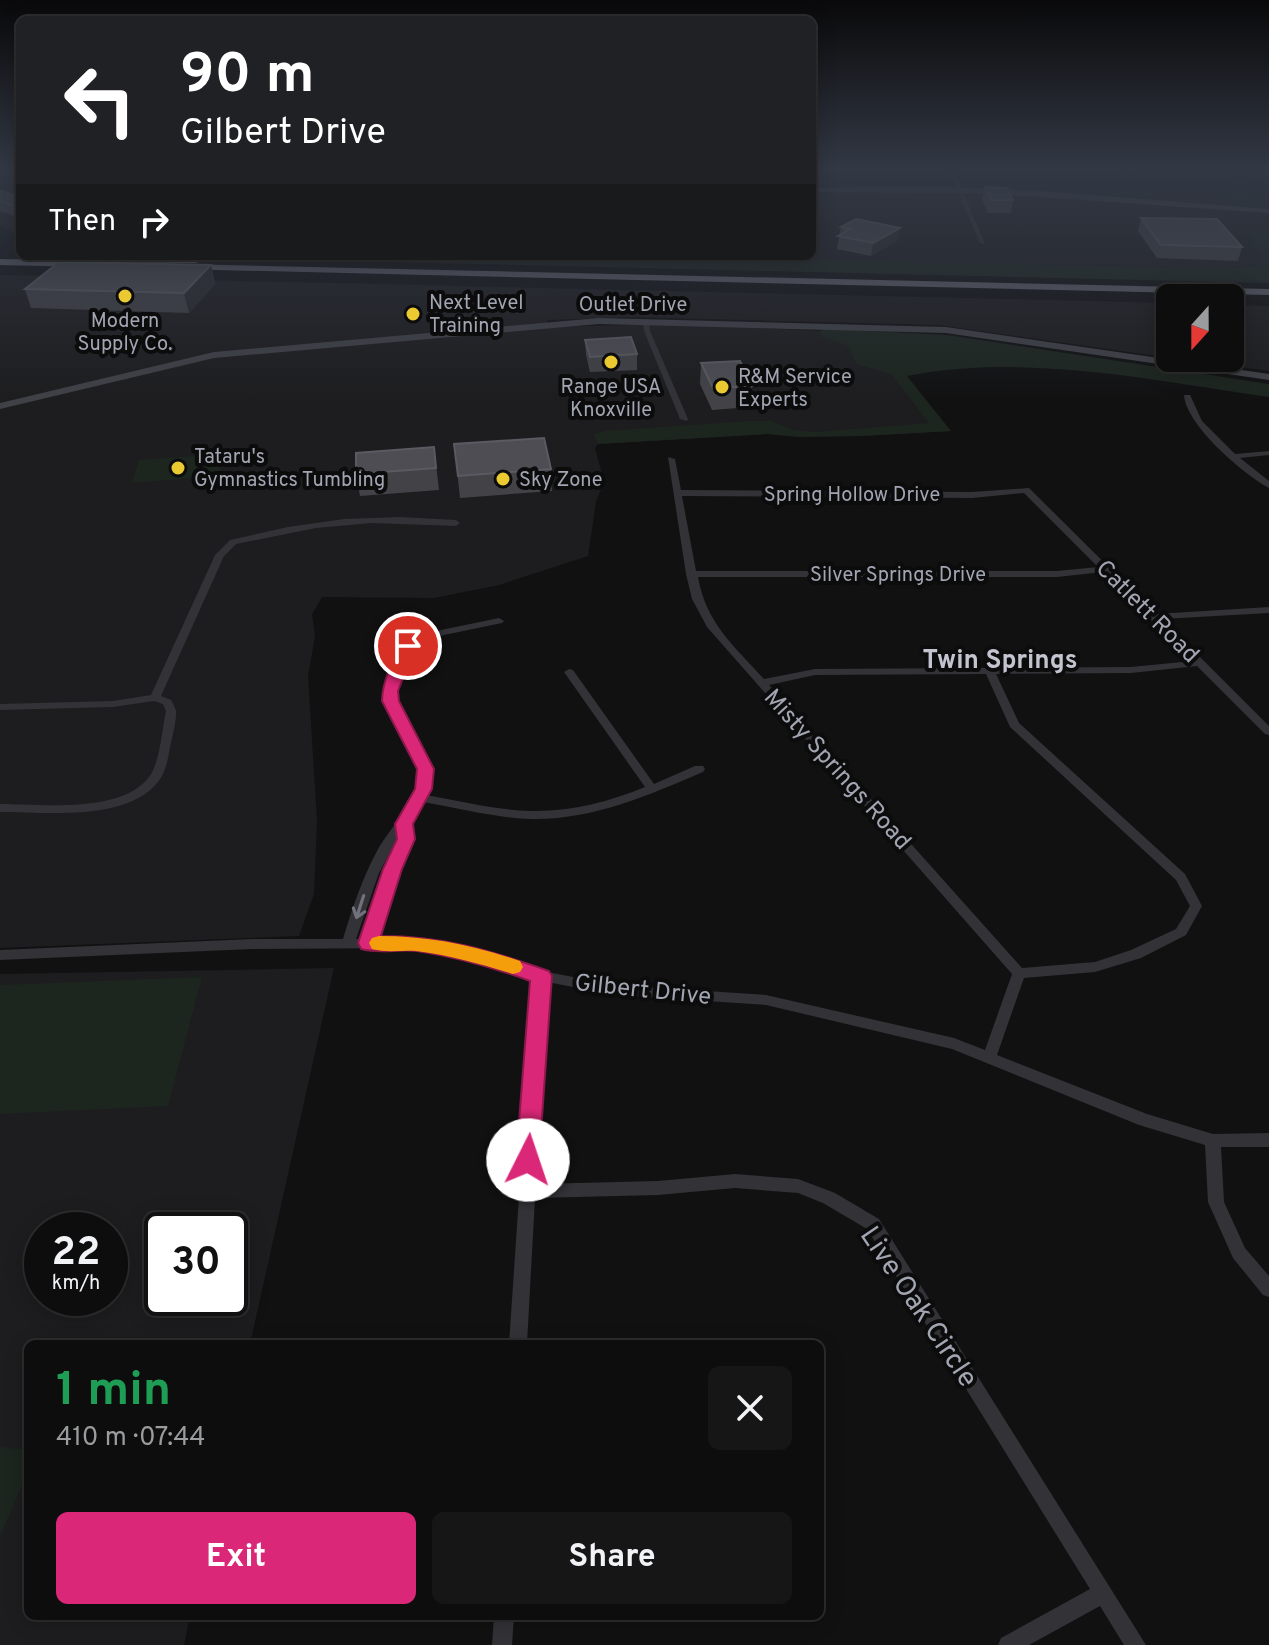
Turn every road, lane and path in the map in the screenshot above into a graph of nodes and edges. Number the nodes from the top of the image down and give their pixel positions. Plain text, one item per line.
1 (25, 260) edge
2 (161, 260) edge
3 (1269, 289) edge
4 (646, 321) junction
5 (1269, 377) edge
6 (1187, 397) dead end
7 (0, 406) edge
8 (684, 419) dead end
9 (1269, 453) edge
10 (1235, 456) junction
11 (671, 459) dead end
12 (1269, 485) edge
13 (1026, 490) joint
14 (678, 493) junction
15 (456, 523) dead end
16 (1105, 569) junction
17 (691, 574) junction
18 (1269, 610) edge
19 (1153, 617) junction
20 (499, 621) dead end
21 (1200, 663) junction
22 (989, 670) junction
23 (569, 672) dead end
24 (762, 683) junction
25 (155, 698) junction
26 (0, 707) edge
27 (1269, 732) edge
28 (699, 769) dead end
29 (652, 789) junction
30 (419, 798) junction
31 (0, 808) edge
32 (404, 824) junction
33 (368, 943) junction
34 (348, 944) junction
35 (0, 955) edge
36 (1019, 973) junction
37 (541, 976) junction
38 (989, 1058) junction
39 (1269, 1140) edge
40 (1213, 1141) junction
41 (525, 1191) junction
42 (1269, 1289) edge
43 (518, 1340) edge
44 (1103, 1593) junction
45 (504, 1620) edge
46 (502, 1645) edge
47 (1008, 1645) edge
48 (1136, 1645) edge

1 - 3 highway
2 - 3 highway
4 - 5 street, Outlet Drive
4 - 7 street, Outlet Drive
4 - 8 street
6 - 10 street
9 - 10 street
10 - 12 street
11 - 14 street, Misty Springs Road
13 - 14 street, Spring Hollow Drive
13 - 16 street, Catlett Road
14 - 17 street, Misty Springs Road
15 - 25 street
16 - 17 street, Silver Springs Drive
16 - 19 street, Catlett Road
17 - 24 street, Misty Springs Road
18 - 19 street
19 - 21 street, Catlett Road
20 - 30 street
21 - 22 street
21 - 27 street, Catlett Road
22 - 24 street
22 - 36 street
23 - 29 street
24 - 36 street, Misty Springs Road
25 - 26 street
25 - 31 street
28 - 29 street
29 - 30 street
30 - 32 street
32 - 33 street
32 -> 34 street
33 - 34 street, Gilbert Drive
33 - 37 street, Gilbert Drive
34 - 35 street, Gilbert Drive
36 - 38 street
37 - 38 street, Gilbert Drive
37 - 41 street
38 - 40 street, Gilbert Drive
39 - 40 street, Gilbert Drive
40 - 42 street
41 - 43 street
41 - 44 street, Live Oak Circle
44 - 47 street
44 - 48 street, Live Oak Circle
45 - 46 street

